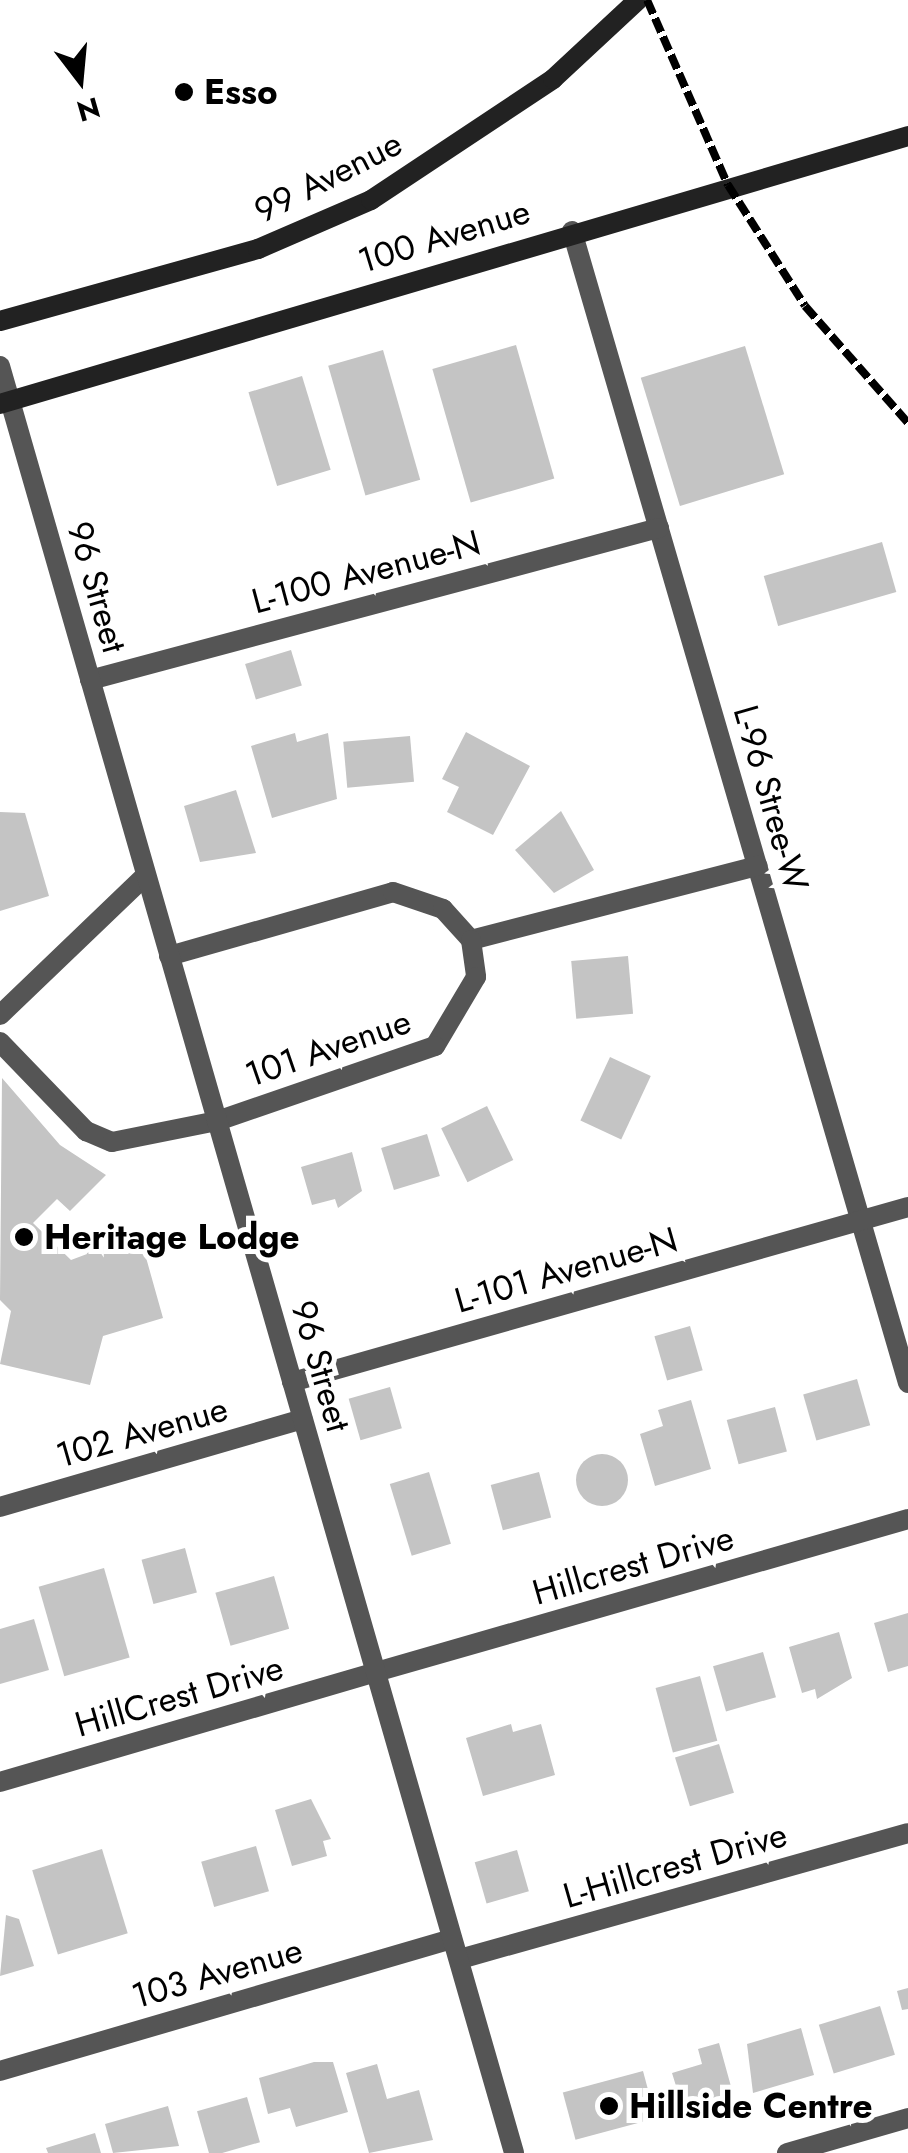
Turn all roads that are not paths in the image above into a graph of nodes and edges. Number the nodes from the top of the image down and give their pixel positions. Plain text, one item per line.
1 (638, 0) edge
2 (908, 136) edge
3 (572, 232) junction
4 (0, 321) edge
5 (0, 366) edge
6 (6, 403) edge
7 (659, 528) junction
8 (90, 680) junction
9 (758, 866) junction
10 (146, 875) junction
11 (471, 940) junction
12 (169, 956) junction
13 (0, 1015) edge
14 (0, 1042) edge
15 (216, 1120) junction
16 (908, 1207) edge
17 (858, 1220) junction
18 (292, 1382) junction
19 (908, 1383) edge
20 (302, 1419) junction
21 (0, 1507) edge
22 (908, 1519) edge
23 (376, 1672) junction
24 (0, 1782) edge
25 (908, 1833) edge
26 (452, 1938) junction
27 (460, 1959) junction
28 (0, 2070) edge
29 (908, 2118) edge
30 (514, 2153) edge
31 (788, 2153) edge

1 - 4 main road, 99 Avenue
2 - 3 main road, 100 Avenue
3 - 6 main road, 100 Avenue
3 - 7 street, L-96 Stree-W
5 - 6 street, 96 Street
6 - 8 street, 96 Street
7 - 8 street, L-100 Avenue-N
7 - 9 street, L-96 Stree-W
8 - 10 street, 96 Street
9 - 11 street
9 - 17 street, L-96 Stree-W
10 - 12 street, 96 Street
10 - 13 street
11 - 12 street
11 - 15 street, 101 Avenue
12 - 15 street, 96 Street
14 - 15 street, 101 Avenue
15 - 18 street, 96 Street
16 - 17 street, L-101 Avenue-N
17 - 18 street, L-101 Avenue-N
17 - 19 street, L-96 Stree-W
18 - 20 street, 96 Street
20 - 21 street, 102 Avenue
20 - 23 street, 96 Street
22 - 23 street, Hillcrest Drive
23 - 24 street, HillCrest Drive
23 - 26 street, 96 Street
25 - 27 street, L-Hillcrest Drive
26 - 27 street, 96 Street
26 - 28 street, 103 Avenue
27 - 30 street, 96 Street
29 - 31 street

